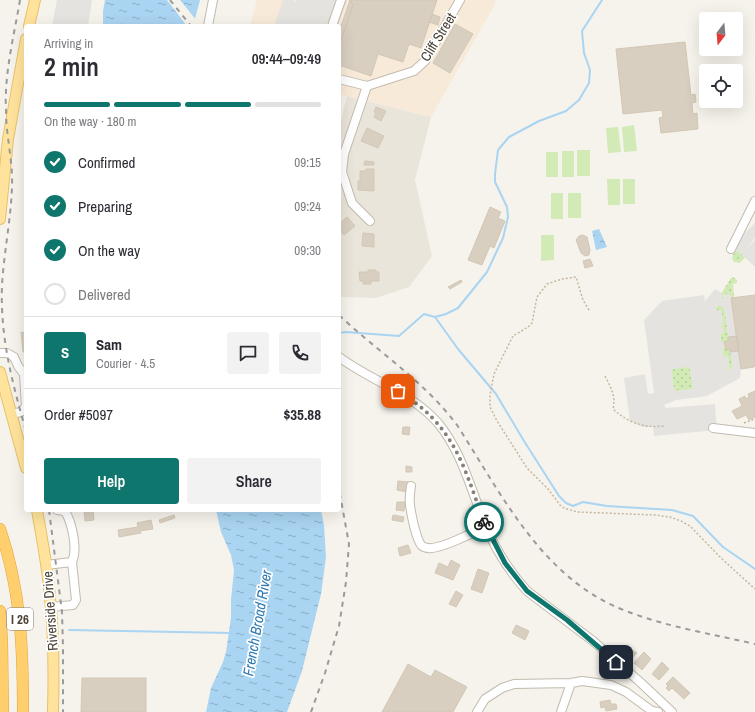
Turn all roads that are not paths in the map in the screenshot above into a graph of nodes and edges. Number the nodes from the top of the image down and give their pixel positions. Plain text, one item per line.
1 (35, 0) edge
2 (213, 0) edge
3 (340, 0) edge
4 (460, 0) edge
5 (29, 24) edge
6 (208, 24) edge
7 (333, 24) edge
8 (24, 50) edge
9 (341, 80) edge
10 (367, 86) junction
11 (755, 201) edge
12 (0, 219) edge
13 (370, 221) dead end
14 (731, 250) dead end
15 (0, 353) edge
16 (341, 358) edge
17 (0, 372) edge
18 (24, 374) edge
19 (24, 408) edge
20 (11, 414) junction
21 (713, 428) dead end
22 (755, 433) edge
23 (24, 461) edge
24 (410, 486) dead end
25 (39, 512) edge
26 (66, 512) edge
27 (486, 526) junction
28 (0, 529) edge
29 (72, 562) junction
30 (46, 565) junction
31 (51, 607) junction
32 (0, 611) edge
33 (571, 683) junction
34 (3, 712) edge
35 (23, 712) edge
36 (53, 712) edge
37 (477, 712) edge
38 (561, 712) edge
39 (658, 712) edge
40 (672, 712) edge

1 - 5 main road
2 - 6 street
3 - 7 street
4 - 10 street, Cliff Street
8 - 12 main road
9 - 10 street
10 - 13 street
11 - 14 street
15 - 18 street
16 - 27 street
17 - 20 main road
19 - 20 street
20 - 23 main road
21 - 22 street
24 - 27 street
25 - 30 main road, Riverside Drive
26 - 29 street
27 - 40 street
28 - 35 highway, I 26
29 - 30 street
29 - 31 street
30 - 31 main road, Riverside Drive
31 - 36 main road, Riverside Drive
32 - 34 highway, I 26
33 - 37 street
33 - 38 street
33 - 39 street

